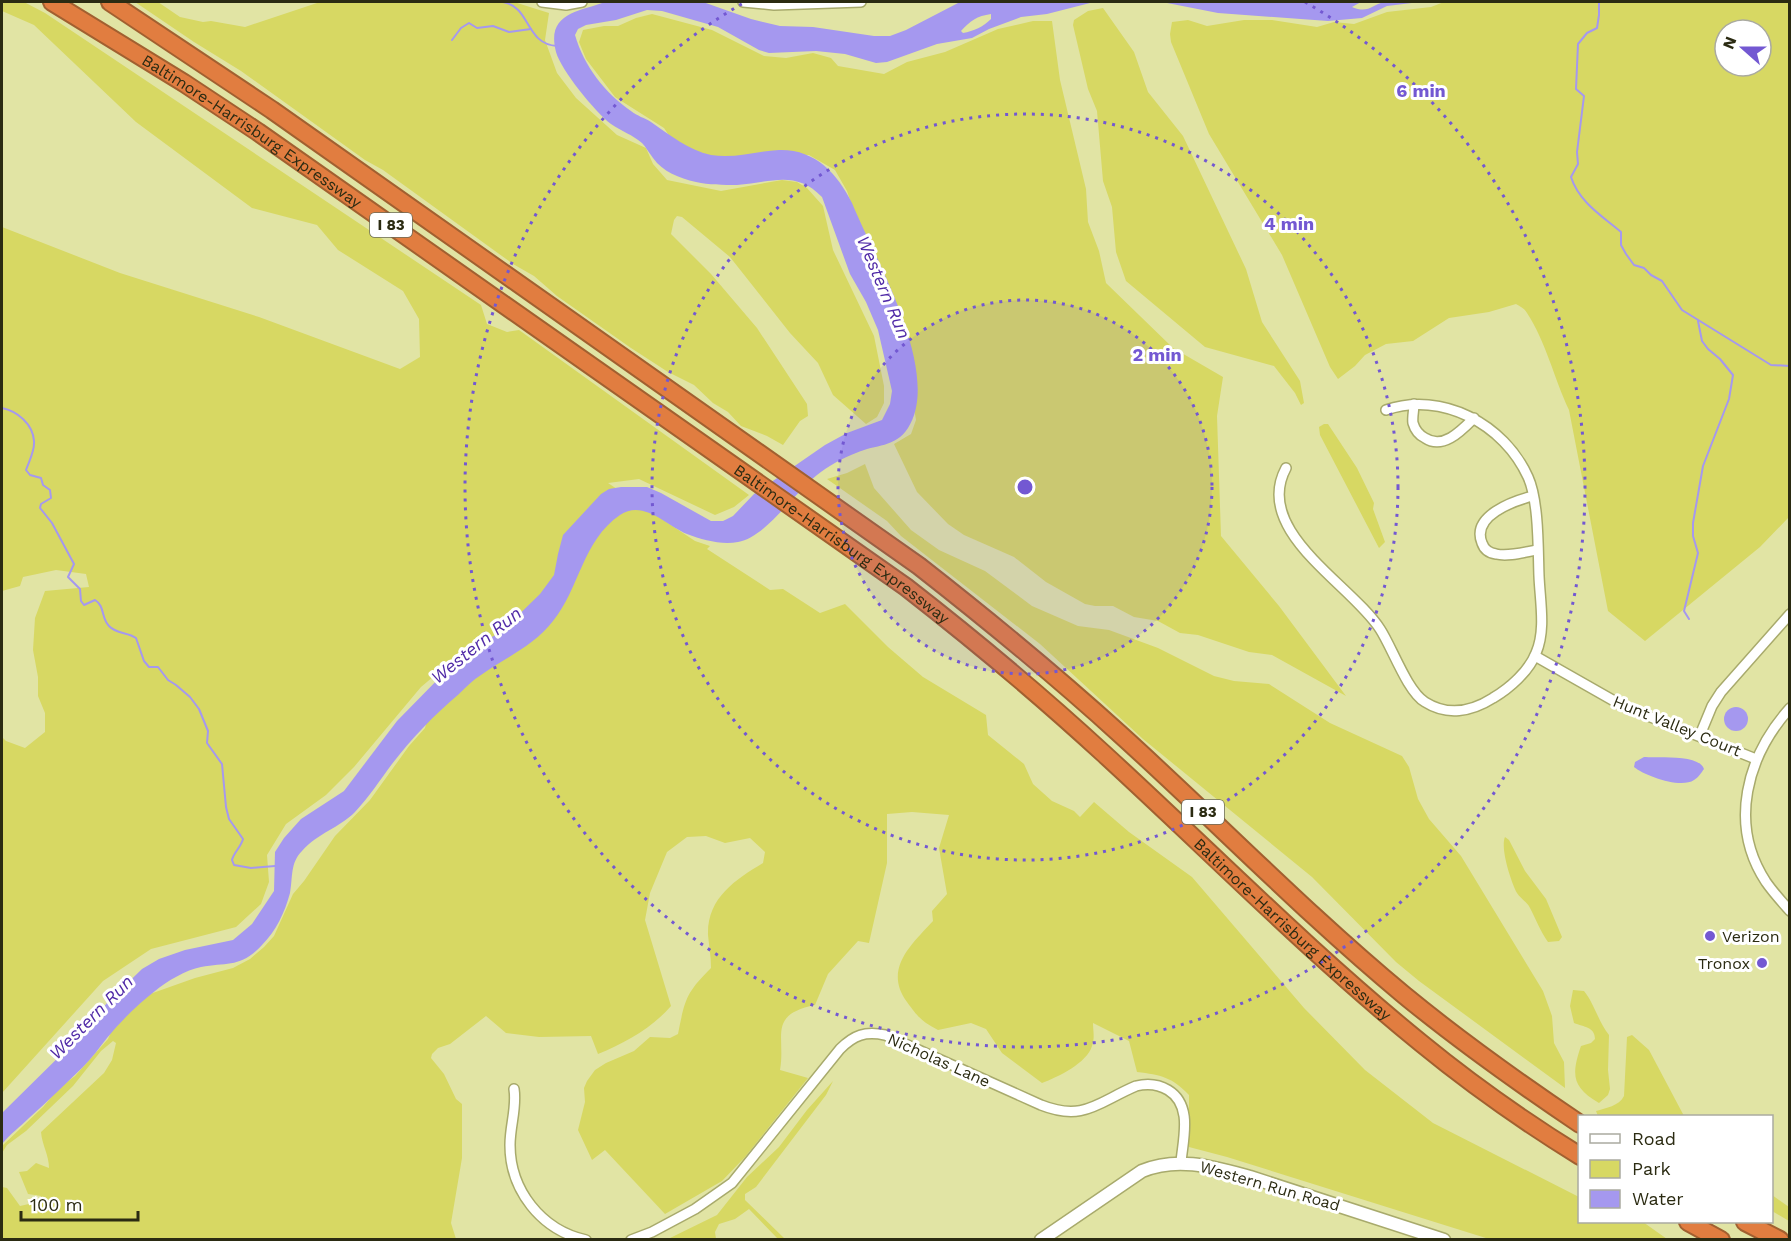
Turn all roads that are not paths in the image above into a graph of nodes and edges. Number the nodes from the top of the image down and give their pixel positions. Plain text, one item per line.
1 (52, 2) edge
2 (110, 2) edge
3 (542, 2) edge
4 (582, 2) edge
5 (742, 2) edge
6 (861, 2) edge
7 (1414, 404) junction
8 (1386, 410) dead end
9 (1474, 418) junction
10 (1286, 468) dead end
11 (1533, 496) junction
12 (1537, 550) junction
13 (1790, 614) edge
14 (1535, 656) junction
15 (1790, 708) edge
16 (1700, 735) junction
17 (1756, 759) junction
18 (1790, 911) edge
19 (514, 1089) dead end
20 (1578, 1123) edge
21 (1578, 1155) edge
22 (1181, 1162) junction
23 (1692, 1223) edge
24 (1749, 1223) edge
25 (586, 1239) edge
26 (632, 1239) edge
27 (1041, 1239) edge
28 (1444, 1239) edge
29 (1721, 1239) edge
30 (1780, 1239) edge

1 - 21 highway, Baltimore-Harrisburg Expressway / I 83
2 - 20 highway, Baltimore-Harrisburg Expressway / I 83
3 - 4 street
5 - 6 street
7 - 8 street
7 - 9 street
7 - 9 street
9 - 11 street
10 - 14 street
11 - 12 street
11 - 12 street
12 - 14 street
13 - 16 street
14 - 16 street, Hunt Valley Court
15 - 17 street
16 - 17 street, Hunt Valley Court
17 - 18 street
19 - 25 street
22 - 26 street, Nicholas Lane
22 - 27 street, Western Run Road
22 - 28 street, Western Run Road
23 - 29 highway
24 - 30 highway

